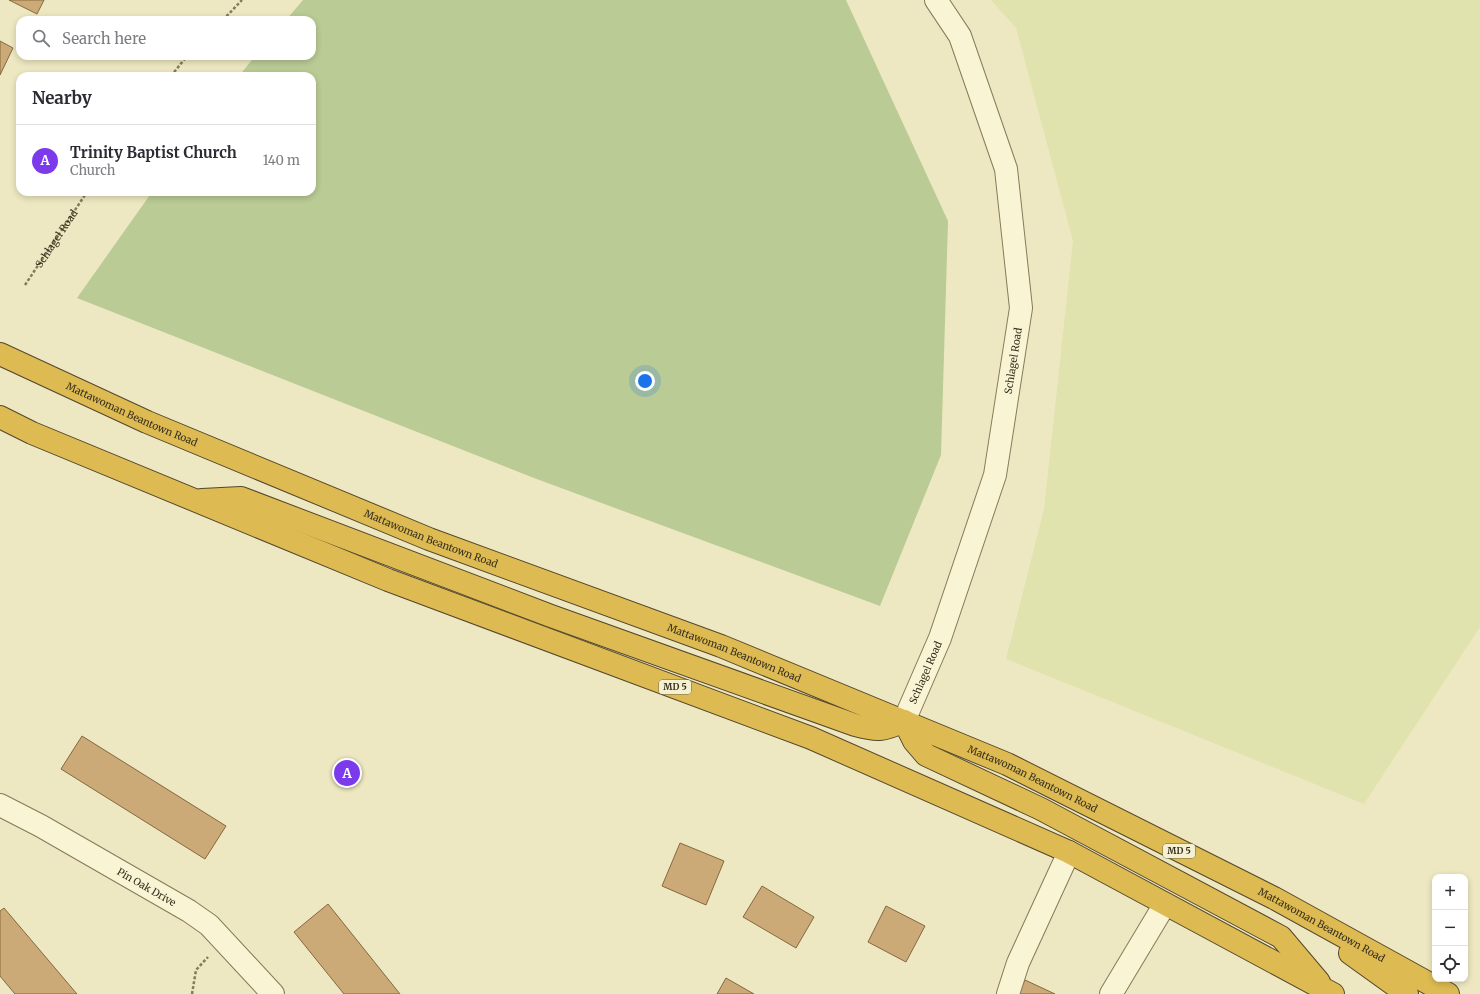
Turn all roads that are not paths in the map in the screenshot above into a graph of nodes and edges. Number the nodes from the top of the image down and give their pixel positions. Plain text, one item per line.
1 (936, 0) edge
2 (0, 354) edge
3 (0, 417) edge
4 (196, 501) junction
5 (904, 722) junction
6 (0, 805) edge
7 (1068, 852) junction
8 (1274, 898) junction
9 (1165, 904) junction
10 (1329, 992) edge
11 (273, 994) edge
12 (1008, 994) edge
13 (1111, 994) edge
14 (1407, 994) edge
15 (1448, 994) edge

1 - 5 street, Schlagel Road
2 - 5 highway, Mattawoman Beantown Road / MD 5
3 - 4 highway, MD 5
4 - 5 highway
4 - 7 highway, MD 5
5 - 8 highway, Mattawoman Beantown Road / MD 5
5 - 10 highway
6 - 11 street, Pin Oak Drive
7 - 9 highway, MD 5
7 - 12 street
8 - 14 highway
8 - 15 highway, Mattawoman Beantown Road / MD 5
9 - 10 highway, MD 5
9 - 13 street

